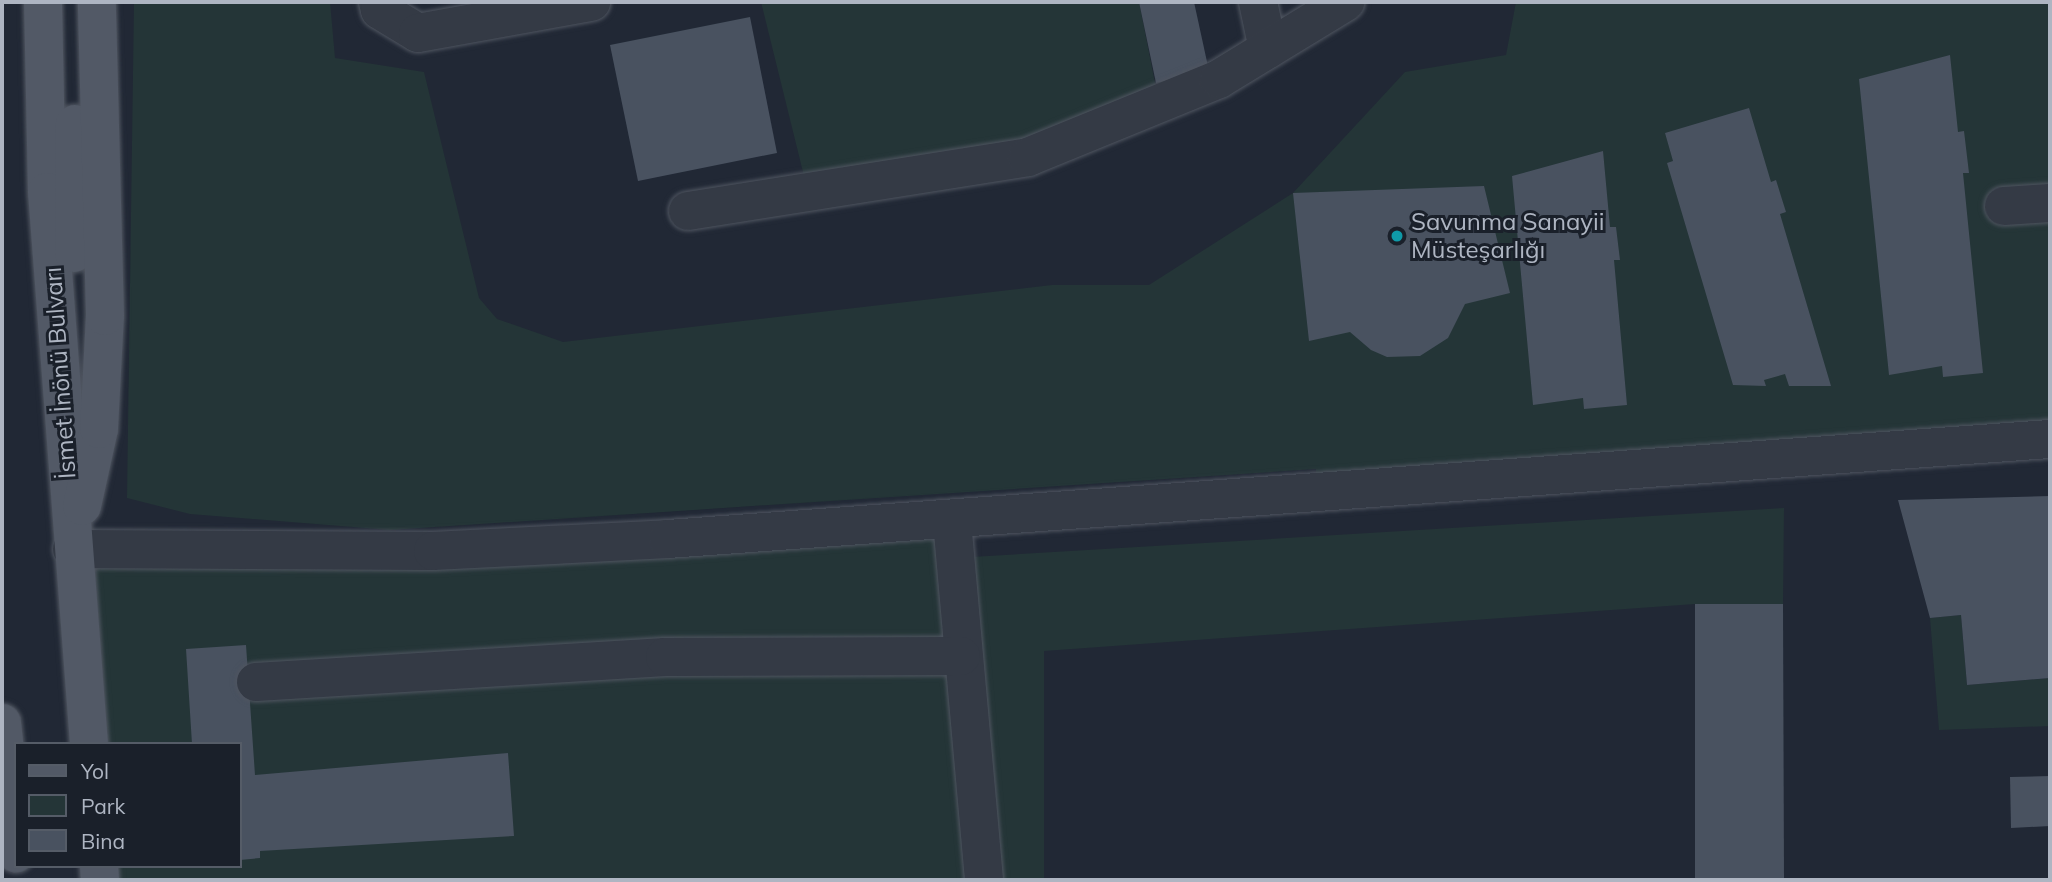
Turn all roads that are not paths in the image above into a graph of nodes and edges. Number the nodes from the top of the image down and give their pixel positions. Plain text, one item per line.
1 (43, 2) edge
2 (76, 2) edge
3 (97, 2) edge
4 (378, 2) edge
5 (591, 2) edge
6 (1258, 2) edge
7 (1345, 2) edge
8 (1268, 49) junction
9 (2050, 203) edge
10 (2004, 206) dead end
11 (688, 211) dead end
12 (2050, 439) edge
13 (952, 521) junction
14 (72, 549) junction
15 (961, 656) junction
16 (256, 682) dead end
17 (2, 723) edge
18 (89, 742) edge
19 (14, 834) edge
20 (984, 880) edge

1 - 14 main road, İsmet İnönü Bulvarı
2 - 14 main road
3 - 14 main road
4 - 5 lane
6 - 8 lane
7 - 8 lane
8 - 11 lane
9 - 10 lane
12 - 13 lane
13 - 14 lane
13 - 15 lane
14 - 18 main road, İsmet İnönü Bulvarı
15 - 16 lane
15 - 20 lane
17 - 19 main road

